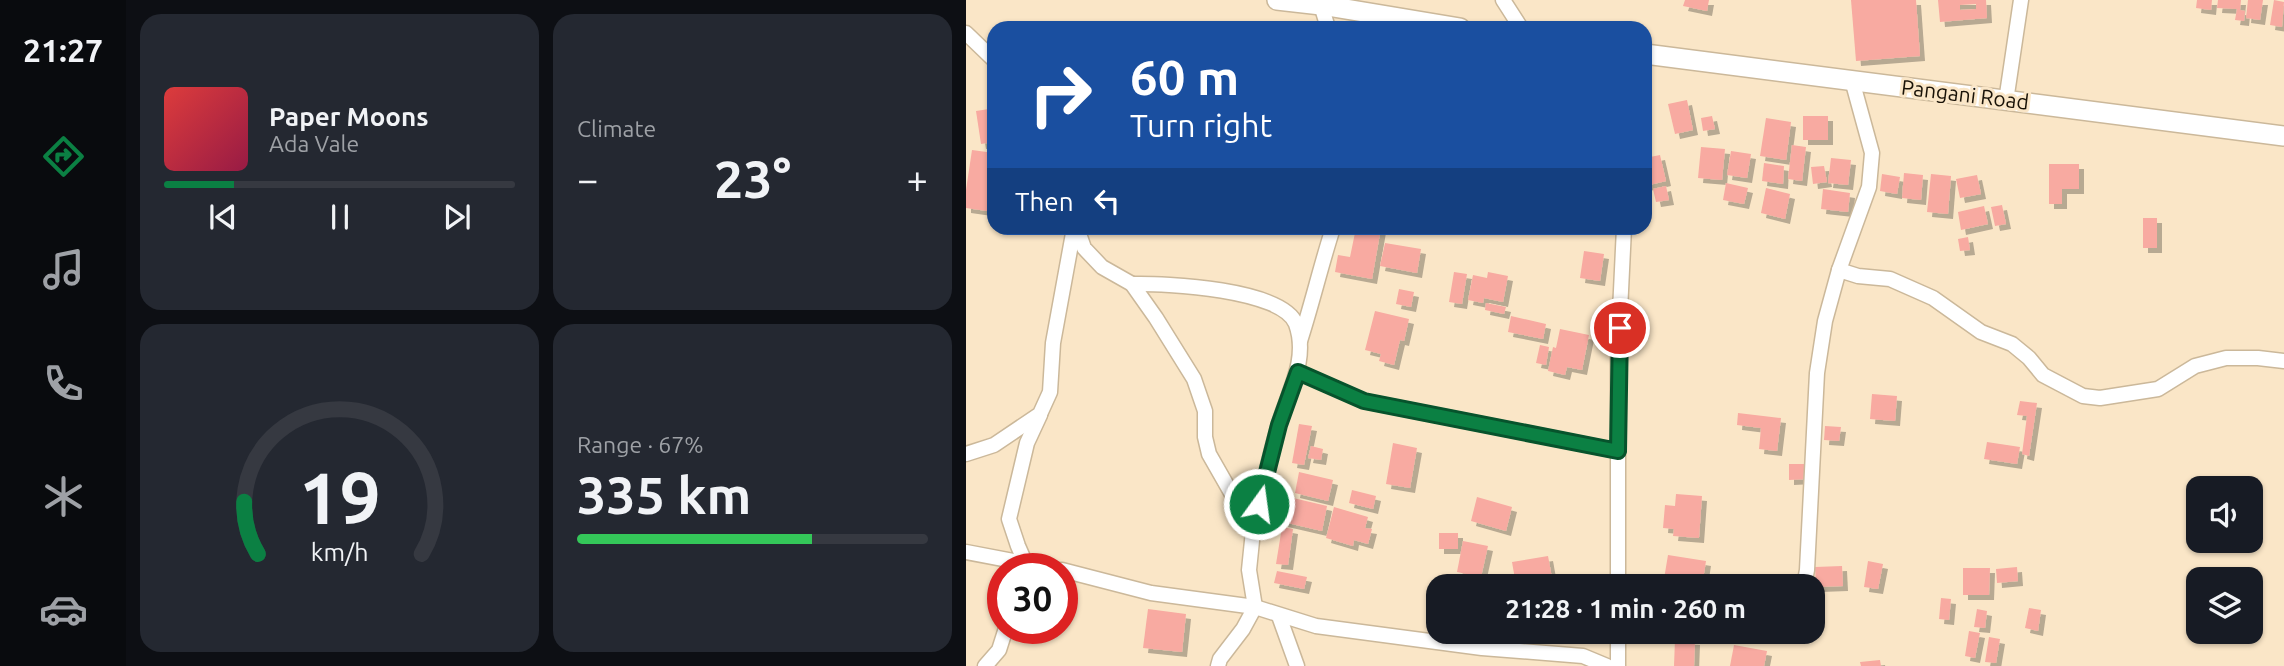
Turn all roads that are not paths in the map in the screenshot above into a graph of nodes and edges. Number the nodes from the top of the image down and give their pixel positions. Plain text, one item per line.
1 (1277, 0) edge
2 (1503, 0) edge
3 (2021, 0) edge
4 (1321, 2) edge
5 (1326, 21) edge
6 (1423, 21) edge
7 (1516, 21) edge
8 (966, 33) edge
9 (987, 53) edge
10 (1652, 55) edge
11 (1852, 80) junction
12 (2006, 101) junction
13 (2284, 136) edge
14 (1075, 235) edge
15 (1079, 235) edge
16 (1331, 235) edge
17 (1624, 235) edge
18 (1839, 270) junction
19 (1132, 284) junction
20 (1299, 343) junction
21 (2284, 361) edge
22 (1298, 372) junction
23 (1040, 414) junction
24 (1618, 451) junction
25 (966, 454) edge
26 (1252, 531) junction
27 (966, 552) edge
28 (1021, 553) edge
29 (987, 556) edge
30 (1078, 574) edge
31 (1618, 574) edge
32 (1806, 574) edge
33 (1255, 607) junction
34 (1279, 616) junction
35 (1001, 644) edge
36 (1618, 644) edge
37 (985, 666) edge
38 (1218, 666) edge
39 (1297, 666) edge
40 (1607, 666) edge
41 (1618, 666) edge

1 - 4 main road
2 - 7 street
3 - 12 street
4 - 5 street
4 - 6 main road
8 - 9 street
10 - 11 main road, Pangani Road
11 - 12 main road, Pangani Road
11 - 18 street
12 - 13 main road, Pangani Road
14 - 23 street
15 - 19 street
16 - 20 street
17 - 24 street
18 - 21 street
18 - 32 street
19 - 20 street
19 - 26 street
20 - 22 street
22 - 24 street
22 - 26 street
23 - 25 street
23 - 28 street
24 - 31 street
26 - 33 street
27 - 29 street
30 - 33 street
33 - 34 street
33 - 38 street
34 - 39 street
34 - 40 street
35 - 37 street
36 - 41 street

